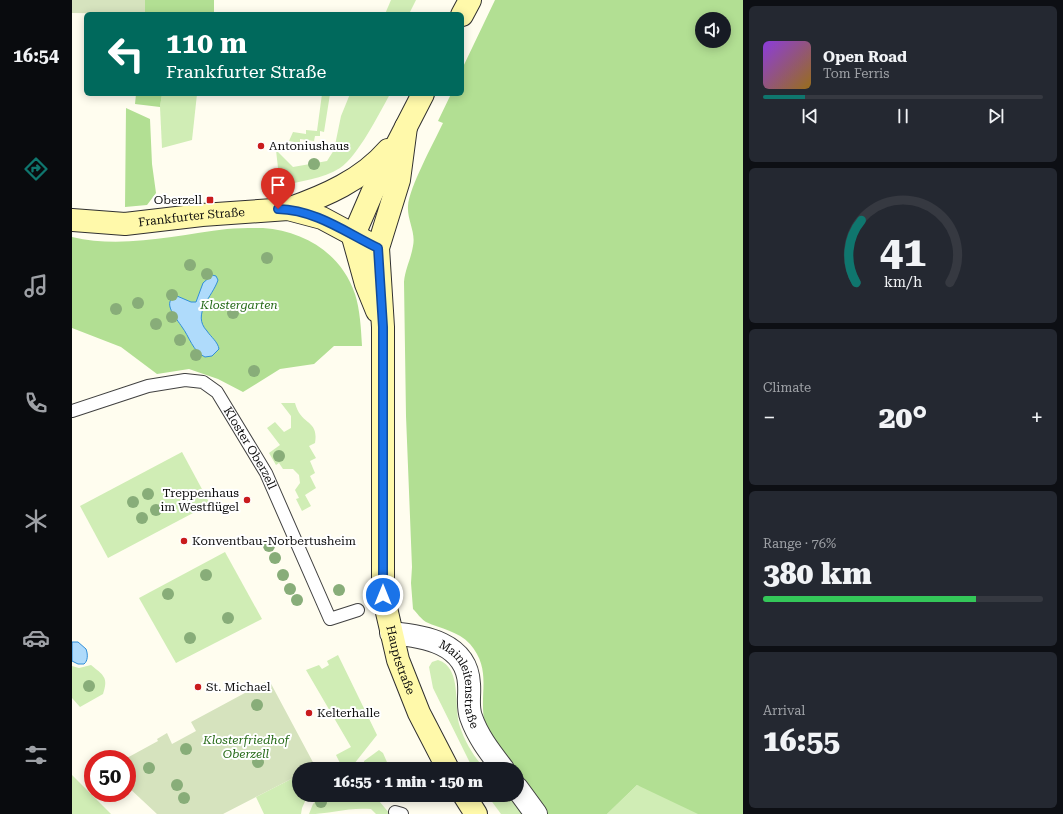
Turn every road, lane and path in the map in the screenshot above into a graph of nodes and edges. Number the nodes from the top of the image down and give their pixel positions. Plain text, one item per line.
1 (470, 0) edge
2 (464, 12) edge
3 (422, 96) edge
4 (406, 127) junction
5 (288, 209) junction
6 (72, 220) edge
7 (353, 236) junction
8 (381, 239) junction
9 (383, 327) junction
10 (72, 411) edge
11 (358, 610) dead end
12 (391, 633) junction
13 (444, 762) edge
14 (498, 762) edge
15 (524, 798) edge
16 (468, 802) edge
17 (476, 814) edge
18 (536, 814) edge

1 - 2 main road
3 - 4 main road
4 - 5 main road
4 - 7 main road
4 - 8 main road
5 - 6 main road, Frankfurter Straße
5 - 7 main road, Frankfurter Straße
7 - 8 main road, Frankfurter Straße
7 - 9 main road, Hauptstraße
8 - 9 main road, Hauptstraße
9 - 12 main road, Hauptstraße
10 - 11 lane, Kloster Oberzell
12 - 13 main road, Hauptstraße
12 - 14 street, Mainleitenstraße
15 - 18 street
16 - 17 main road

